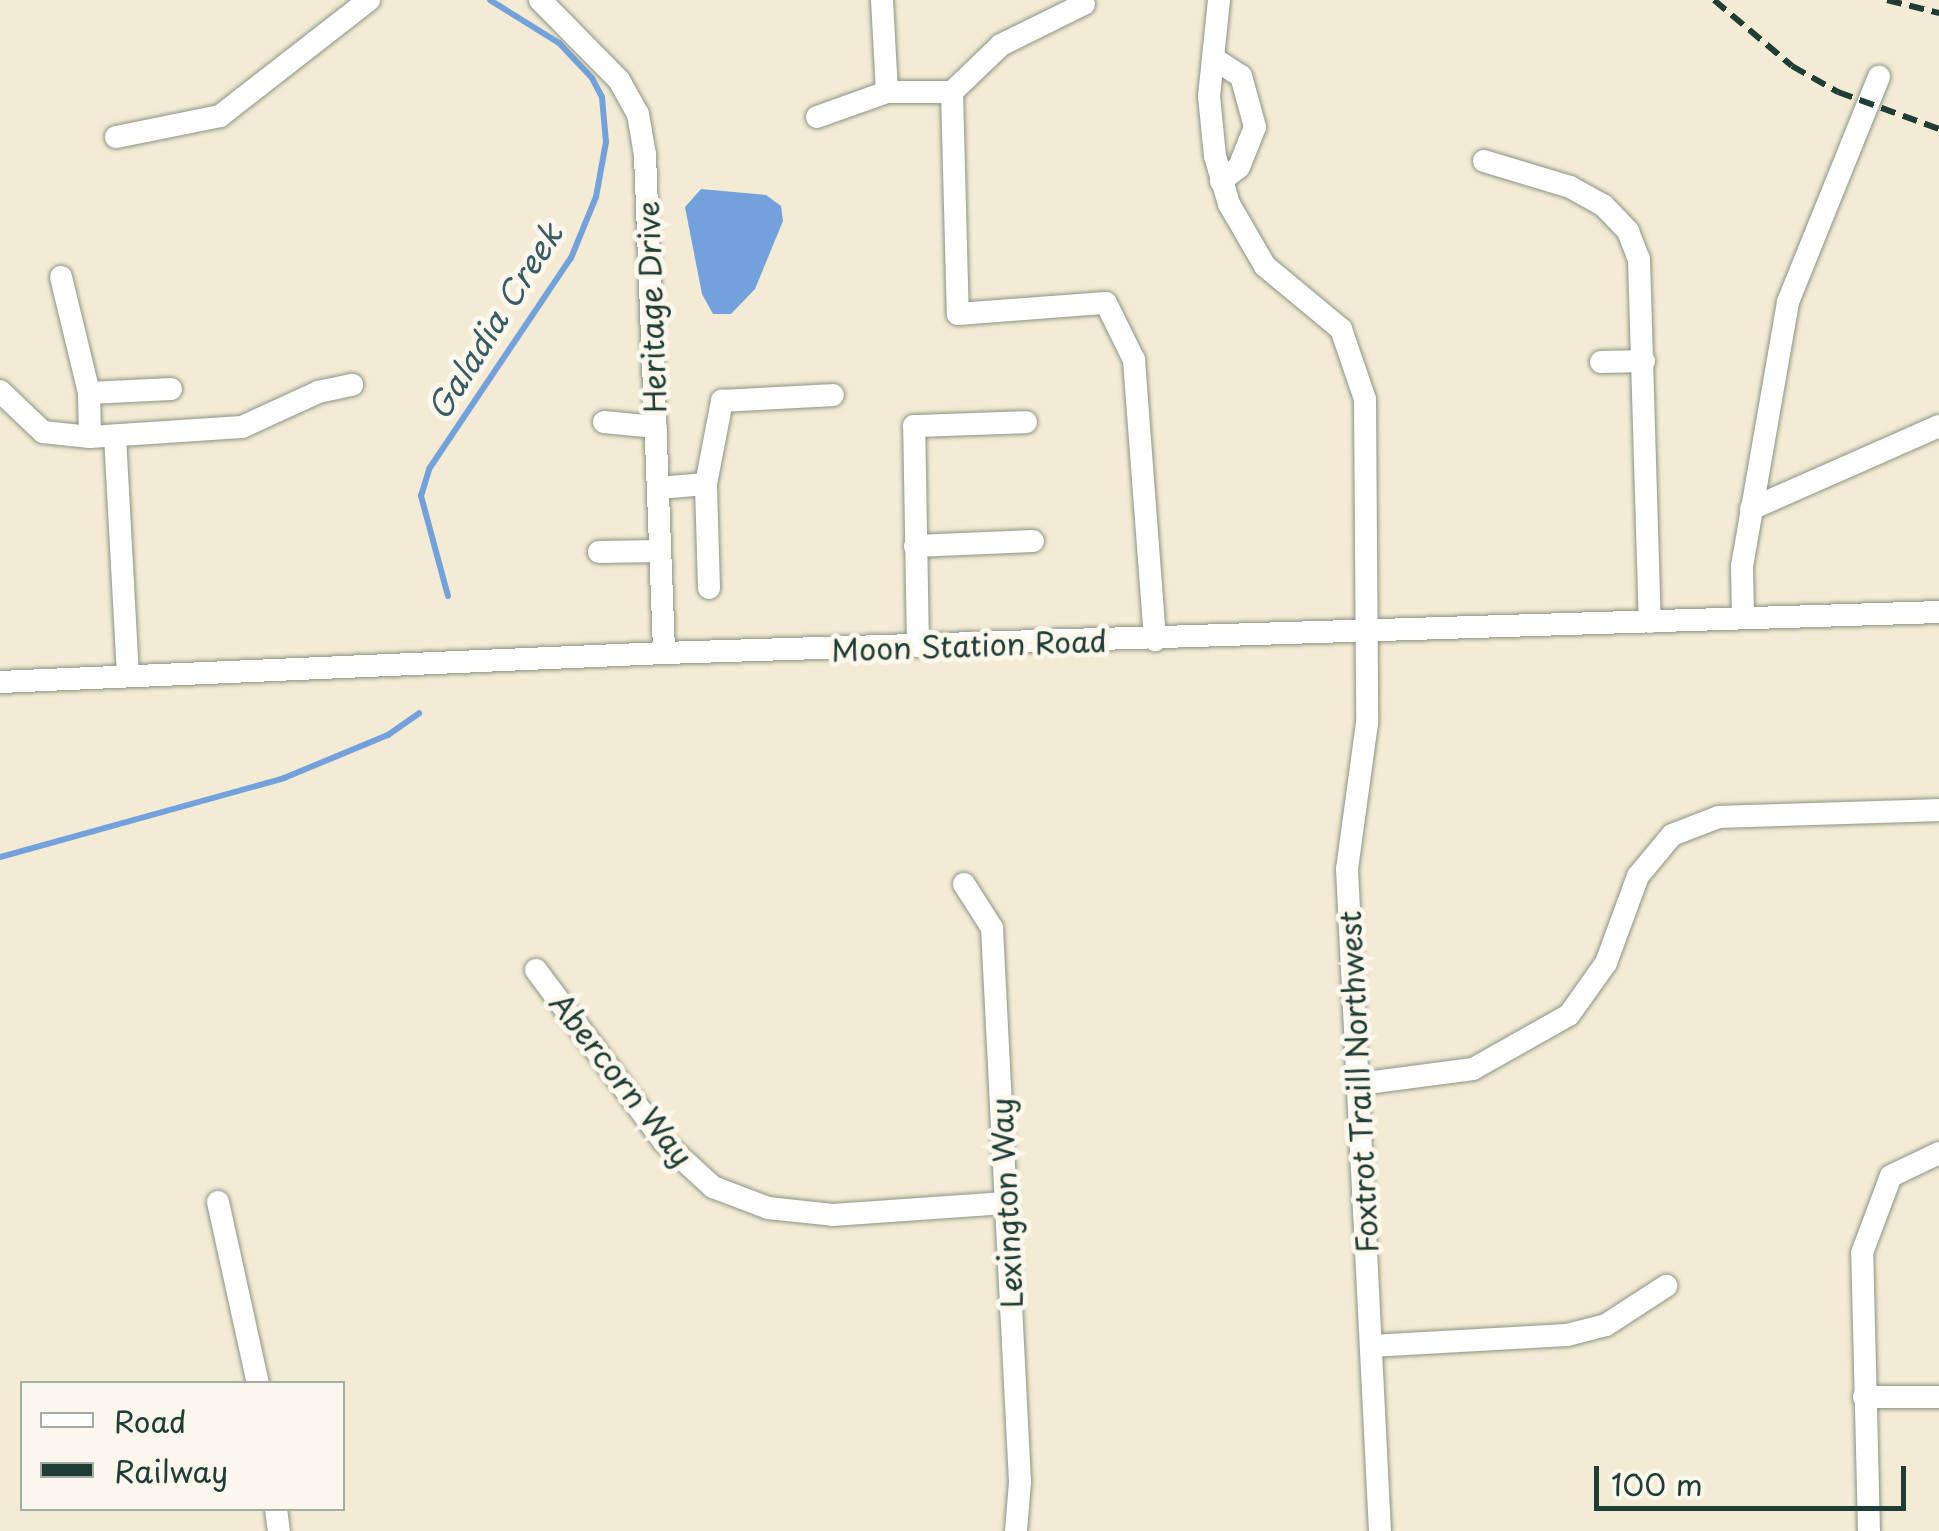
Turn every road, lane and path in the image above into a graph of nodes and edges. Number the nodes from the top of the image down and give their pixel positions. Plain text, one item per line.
1 (368, 0) edge
2 (540, 0) edge
3 (882, 0) edge
4 (1219, 0) edge
5 (1084, 4) dead end
6 (1213, 58) junction
7 (1879, 77) dead end
8 (887, 92) junction
9 (952, 92) junction
10 (817, 117) dead end
11 (116, 136) dead end
12 (1484, 161) dead end
13 (1220, 180) junction
14 (62, 277) dead end
15 (1644, 360) junction
16 (1601, 362) dead end
17 (352, 385) dead end
18 (171, 389) dead end
19 (0, 391) edge
20 (89, 393) junction
21 (833, 396) dead end
22 (604, 422) dead end
23 (1026, 422) dead end
24 (1939, 426) edge
25 (656, 428) junction
26 (116, 436) junction
27 (90, 437) junction
28 (706, 484) junction
29 (658, 488) junction
30 (1752, 509) junction
31 (1033, 542) dead end
32 (915, 546) junction
33 (660, 551) junction
34 (598, 552) dead end
35 (709, 588) dead end
36 (1939, 612) edge
37 (1743, 618) junction
38 (1650, 622) junction
39 (1364, 634) junction
40 (1155, 640) junction
41 (918, 646) junction
42 (664, 653) junction
43 (128, 676) junction
44 (0, 682) edge
45 (1939, 810) edge
46 (964, 884) dead end
47 (536, 970) dead end
48 (1358, 1084) junction
49 (1939, 1154) edge
50 (218, 1202) dead end
51 (1005, 1203) junction
52 (1666, 1286) dead end
53 (1371, 1346) junction
54 (257, 1381) edge
55 (1939, 1397) edge
56 (1864, 1398) junction
57 (1016, 1531) edge
58 (1380, 1531) edge
59 (1870, 1531) edge

1 - 11 street
2 - 25 street, Heritage Drive
3 - 8 street
4 - 6 street, Foxtrot Traill Northwest
5 - 9 street
6 - 13 street, Foxtrot Traill Northwest
6 - 13 street
7 - 30 street
8 - 9 street
8 - 10 street
9 - 40 street
12 - 15 street
13 - 39 street, Foxtrot Traill Northwest
14 - 20 street
15 - 16 street
15 - 38 street
17 - 26 street
18 - 20 street
19 - 27 street
20 - 27 street
21 - 28 street
22 - 25 street
23 - 32 street
24 - 30 street
25 - 29 street, Heritage Drive
26 - 27 street
26 - 43 street
28 - 29 street
28 - 35 street
29 - 33 street, Heritage Drive
30 - 37 street
31 - 32 street
32 - 41 street
33 - 34 street
33 - 42 street, Heritage Drive
36 - 37 street, Moon Station Road
37 - 38 street, Moon Station Road
38 - 39 street, Moon Station Road
39 - 40 street, Moon Station Road
39 - 48 street, Foxtrot Traill Northwest
40 - 41 street, Moon Station Road
41 - 42 street, Moon Station Road
42 - 43 street, Moon Station Road
43 - 44 street, Moon Station Road
45 - 48 street
46 - 51 street, Lexington Way
47 - 51 street, Abercorn Way
48 - 53 street, Foxtrot Traill Northwest
49 - 56 street
50 - 54 street
51 - 57 street, Lexington Way
52 - 53 street
53 - 58 street, Foxtrot Traill Northwest
55 - 56 street
56 - 59 street

